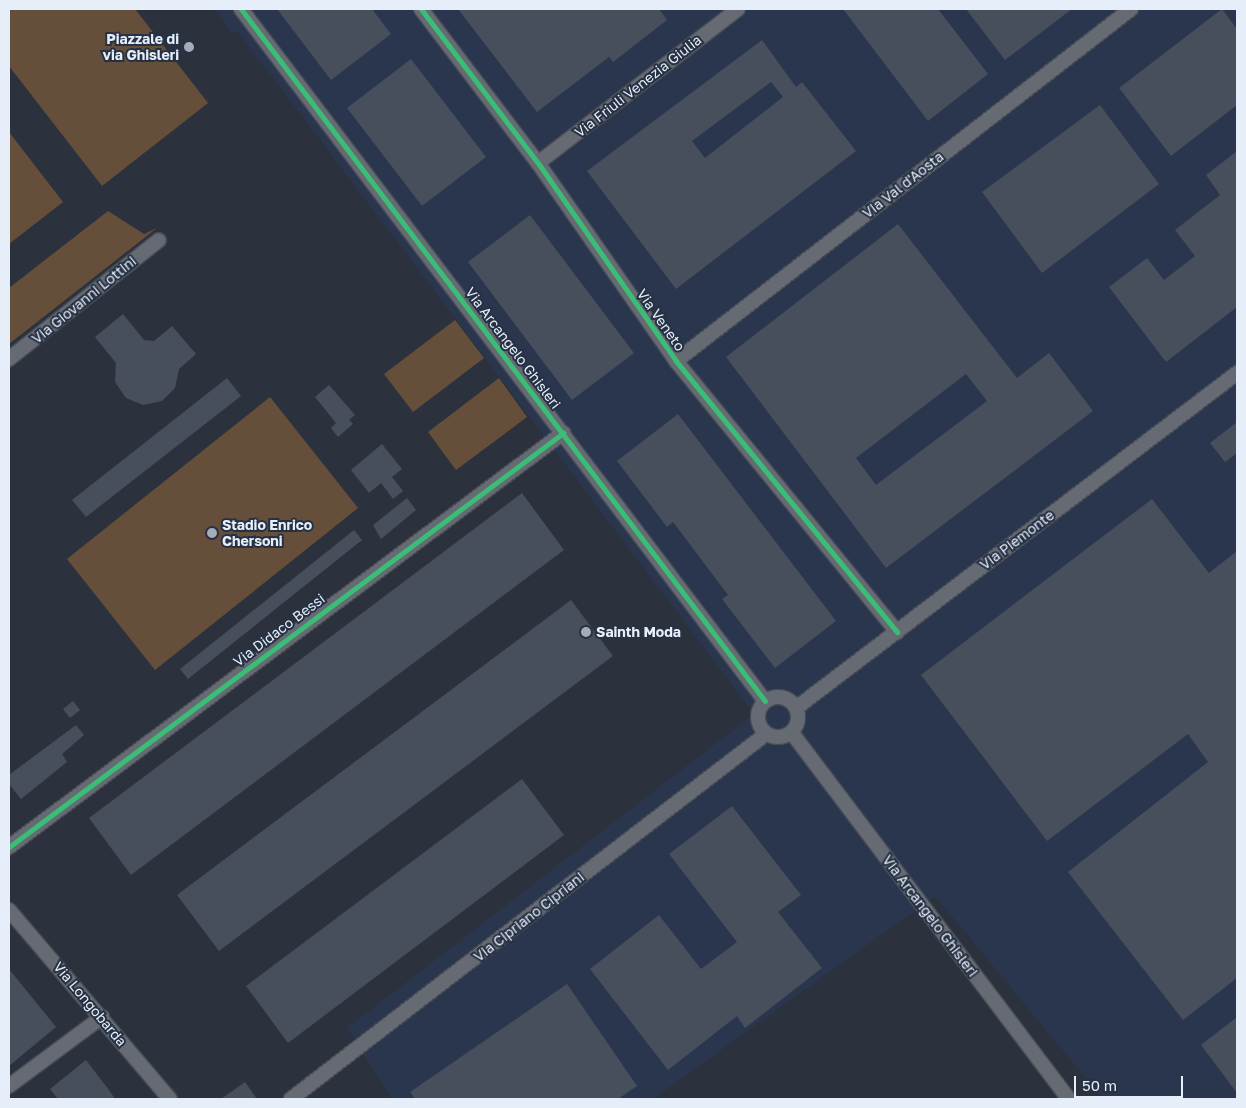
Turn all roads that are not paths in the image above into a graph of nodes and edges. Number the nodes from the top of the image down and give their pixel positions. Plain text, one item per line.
1 (241, 9) edge
2 (421, 9) edge
3 (738, 9) edge
4 (1131, 9) edge
5 (538, 164) junction
6 (159, 240) dead end
7 (9, 359) edge
8 (676, 361) junction
9 (1237, 372) edge
10 (563, 433) junction
11 (897, 632) junction
12 (766, 701) junction
13 (796, 708) junction
14 (792, 733) junction
15 (766, 734) junction
16 (9, 847) edge
17 (9, 910) edge
18 (102, 1017) junction
19 (9, 1086) edge
20 (170, 1099) edge
21 (291, 1099) edge
22 (1069, 1099) edge

1 - 10 street, Via Arcangelo Ghisleri
2 - 5 street, Via Veneto
3 - 5 street, Via Friuli Venezia Giulia
4 - 8 street, Via Val d'Aosta
5 - 8 street, Via Veneto
6 - 7 street, Via Giovanni Lottini
8 - 11 street, Via Veneto
9 - 11 street, Via Piemonte
10 - 12 street, Via Arcangelo Ghisleri
10 - 16 street, Via Didaco Bessi
11 - 13 street, Via Piemonte
12 - 13 street
12 - 15 street
13 - 14 street
14 - 15 street
14 - 22 street, Via Arcangelo Ghisleri
15 - 21 street, Via Cipriano Cipriani
17 - 18 street, Via Longobarda
18 - 19 street
18 - 20 street, Via Longobarda

